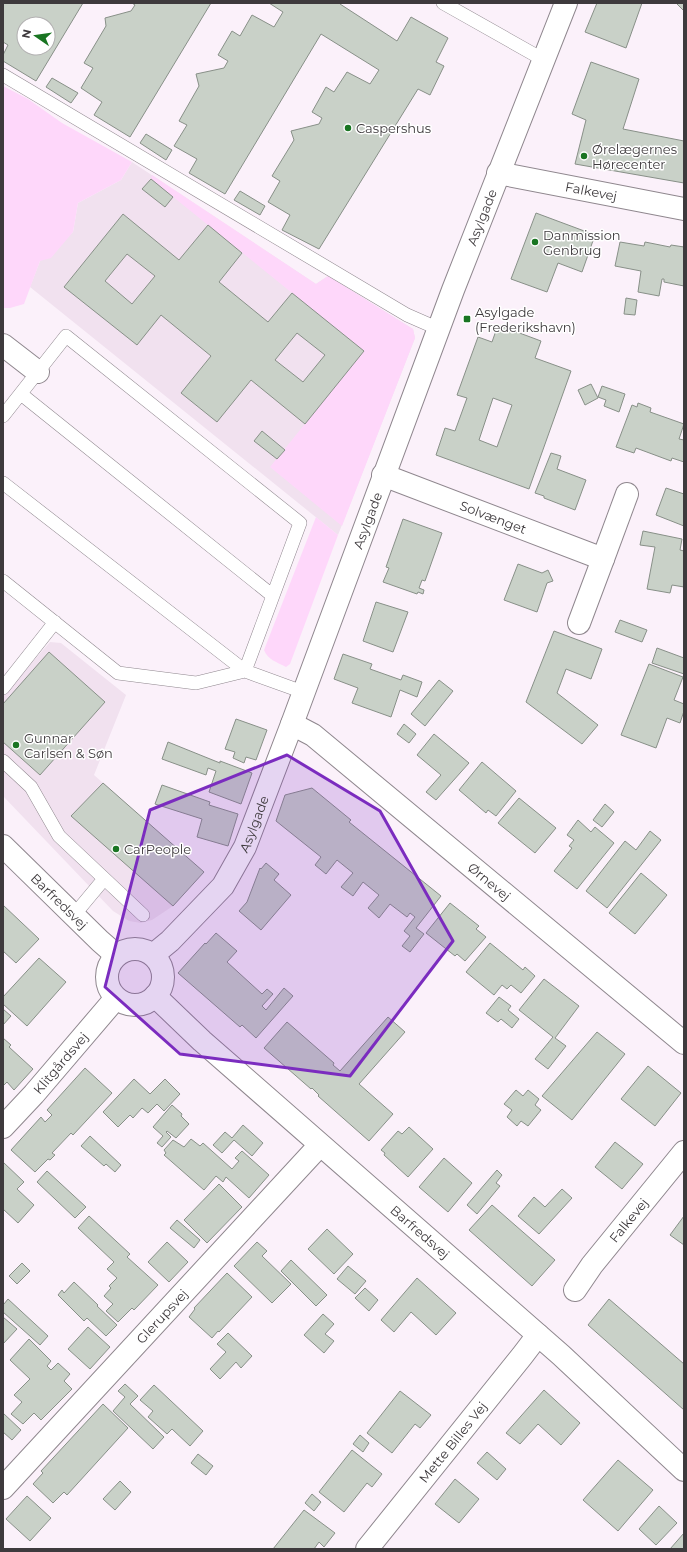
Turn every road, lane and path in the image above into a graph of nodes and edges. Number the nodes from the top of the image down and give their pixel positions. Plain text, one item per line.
1 (443, 3) edge
2 (566, 3) edge
3 (544, 60) junction
4 (3, 75) edge
5 (498, 173) junction
6 (684, 209) edge
7 (439, 329) junction
8 (3, 345) edge
9 (38, 372) junction
10 (21, 394) junction
11 (3, 416) edge
12 (383, 476) junction
13 (3, 483) edge
14 (627, 494) dead end
15 (603, 559) junction
16 (3, 581) edge
17 (273, 596) junction
18 (55, 622) junction
19 (579, 623) dead end
20 (245, 671) junction
21 (4, 685) edge
22 (303, 692) junction
23 (292, 724) junction
24 (3, 761) edge
25 (3, 846) edge
26 (104, 879) junction
27 (74, 915) junction
28 (143, 915) dead end
29 (116, 955) junction
30 (152, 955) junction
31 (155, 996) junction
32 (116, 998) junction
33 (684, 1043) edge
34 (3, 1127) edge
35 (320, 1145) junction
36 (684, 1152) edge
37 (575, 1290) dead end
38 (538, 1335) junction
39 (684, 1470) edge
40 (3, 1488) edge
41 (367, 1549) edge

1 - 3 lane
2 - 3 street, Asylgade
3 - 5 street, Asylgade
4 - 7 lane
5 - 6 street, Falkevej
5 - 7 street, Asylgade
7 - 12 street, Asylgade
8 - 9 street
9 - 10 lane
9 - 17 lane
10 - 11 lane
10 - 17 lane
12 - 15 street, Solvænget
12 - 22 street, Asylgade
13 - 20 lane
14 - 15 street
15 - 19 street
16 - 18 lane
17 - 20 lane
18 - 20 lane
18 - 21 lane
20 - 22 lane
22 - 23 street, Asylgade
23 - 30 street, Asylgade
23 - 33 street, Ørnevej
24 - 26 lane
25 - 27 street, Barfredsvej
26 - 27 lane
26 - 28 lane
27 - 29 street, Barfredsvej
29 - 30 street
29 - 32 street
30 - 31 street
31 - 32 street
31 - 35 street, Barfredsvej
32 - 34 street, Klitgårdsvej
35 - 38 street, Barfredsvej
35 - 40 street, Glerupsvej
36 - 37 street, Falkevej
38 - 39 street, Barfredsvej
38 - 41 street, Mette Billes Vej

